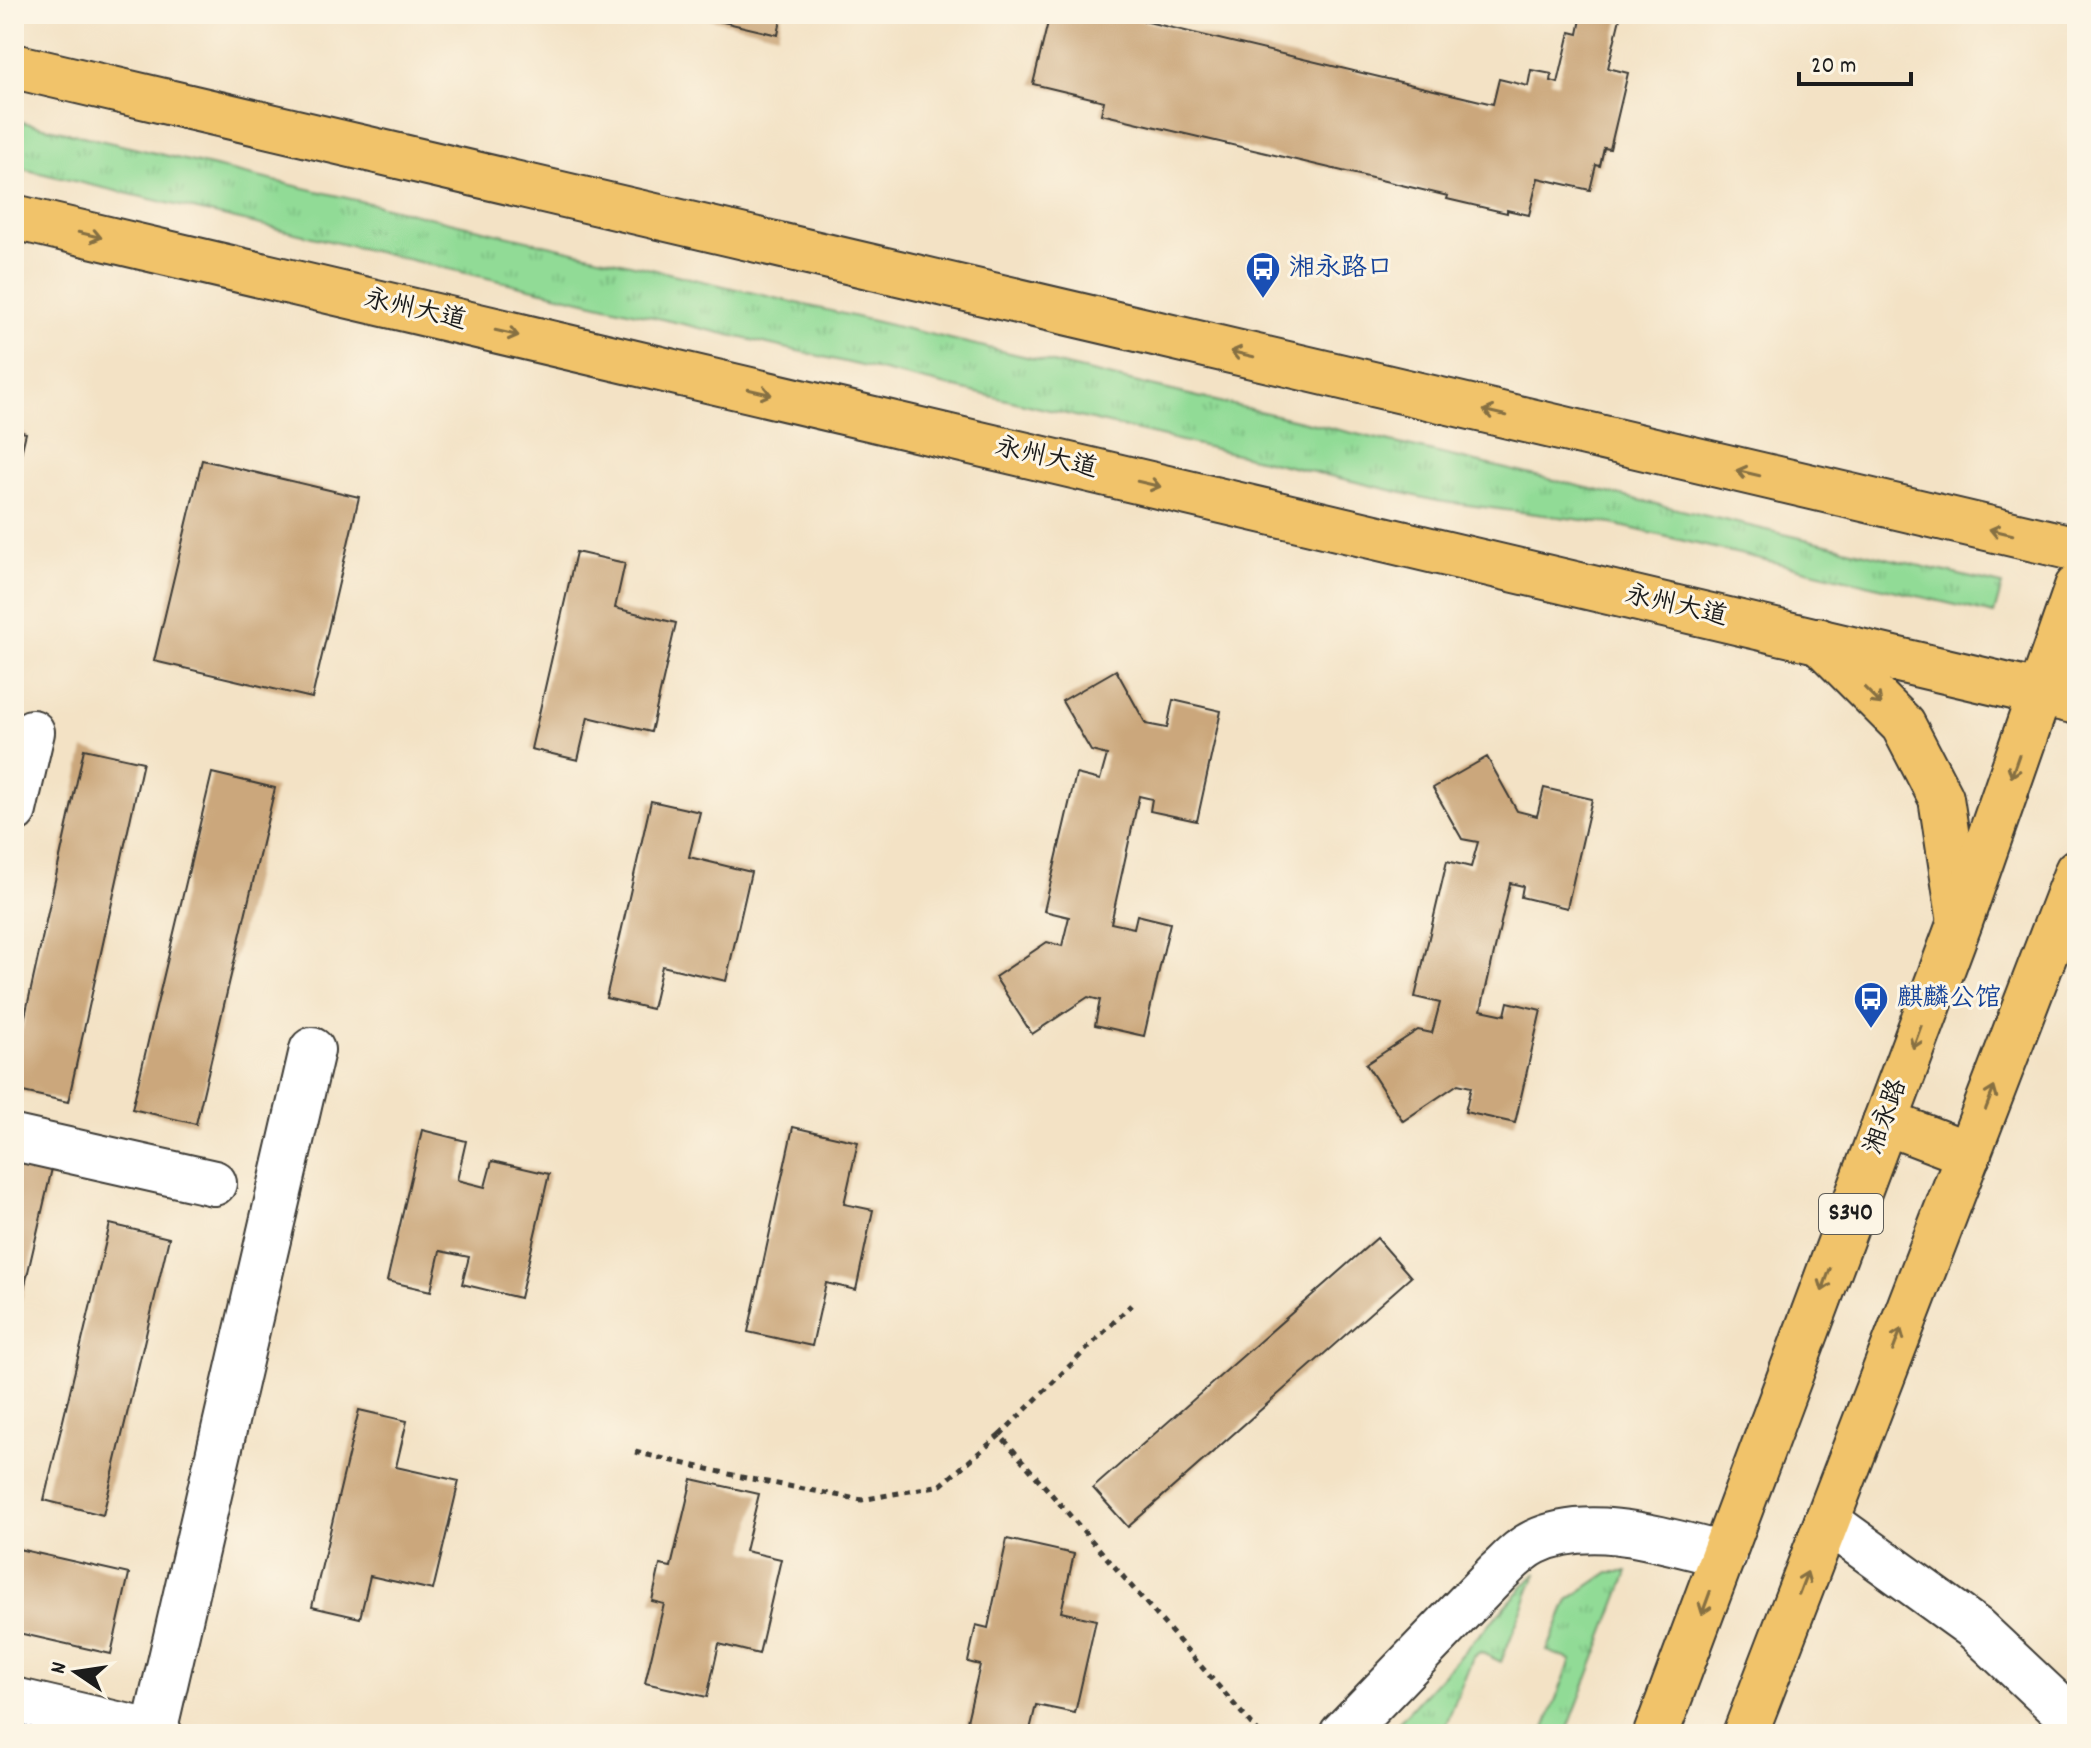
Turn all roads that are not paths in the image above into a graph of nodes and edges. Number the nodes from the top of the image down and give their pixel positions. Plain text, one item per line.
1 (14, 66) edge
2 (14, 217) edge
3 (2077, 549) edge
4 (2077, 587) edge
5 (1818, 640) junction
6 (2058, 697) edge
7 (32, 732) dead end
8 (14, 810) edge
9 (2077, 871) edge
10 (2077, 921) edge
11 (1960, 922) junction
12 (2045, 955) junction
13 (312, 1050) dead end
14 (1885, 1122) junction
15 (14, 1138) edge
16 (1969, 1154) junction
17 (214, 1183) dead end
18 (1827, 1521) junction
19 (1724, 1555) junction
20 (14, 1700) edge
21 (2077, 1724) edge
22 (157, 1733) edge
23 (1342, 1734) edge
24 (1656, 1734) edge
25 (1745, 1734) edge

3 -> 1 main road
2 -> 5 main road, 永州大道
4 - 6 main road, 湘永路 / S340
5 - 6 main road, 永州大道
5 -> 11 main road
6 -> 11 main road, 湘永路 / S340
7 - 8 street
9 - 12 main road
10 - 12 main road
11 -> 14 main road, 湘永路 / S340
16 -> 12 main road
13 - 22 street
14 - 16 main road
14 -> 19 main road, 湘永路 / S340
15 - 17 street
18 -> 16 main road
18 - 21 street
25 -> 18 main road
19 - 23 street
19 -> 24 main road, 湘永路 / S340
20 - 22 street

